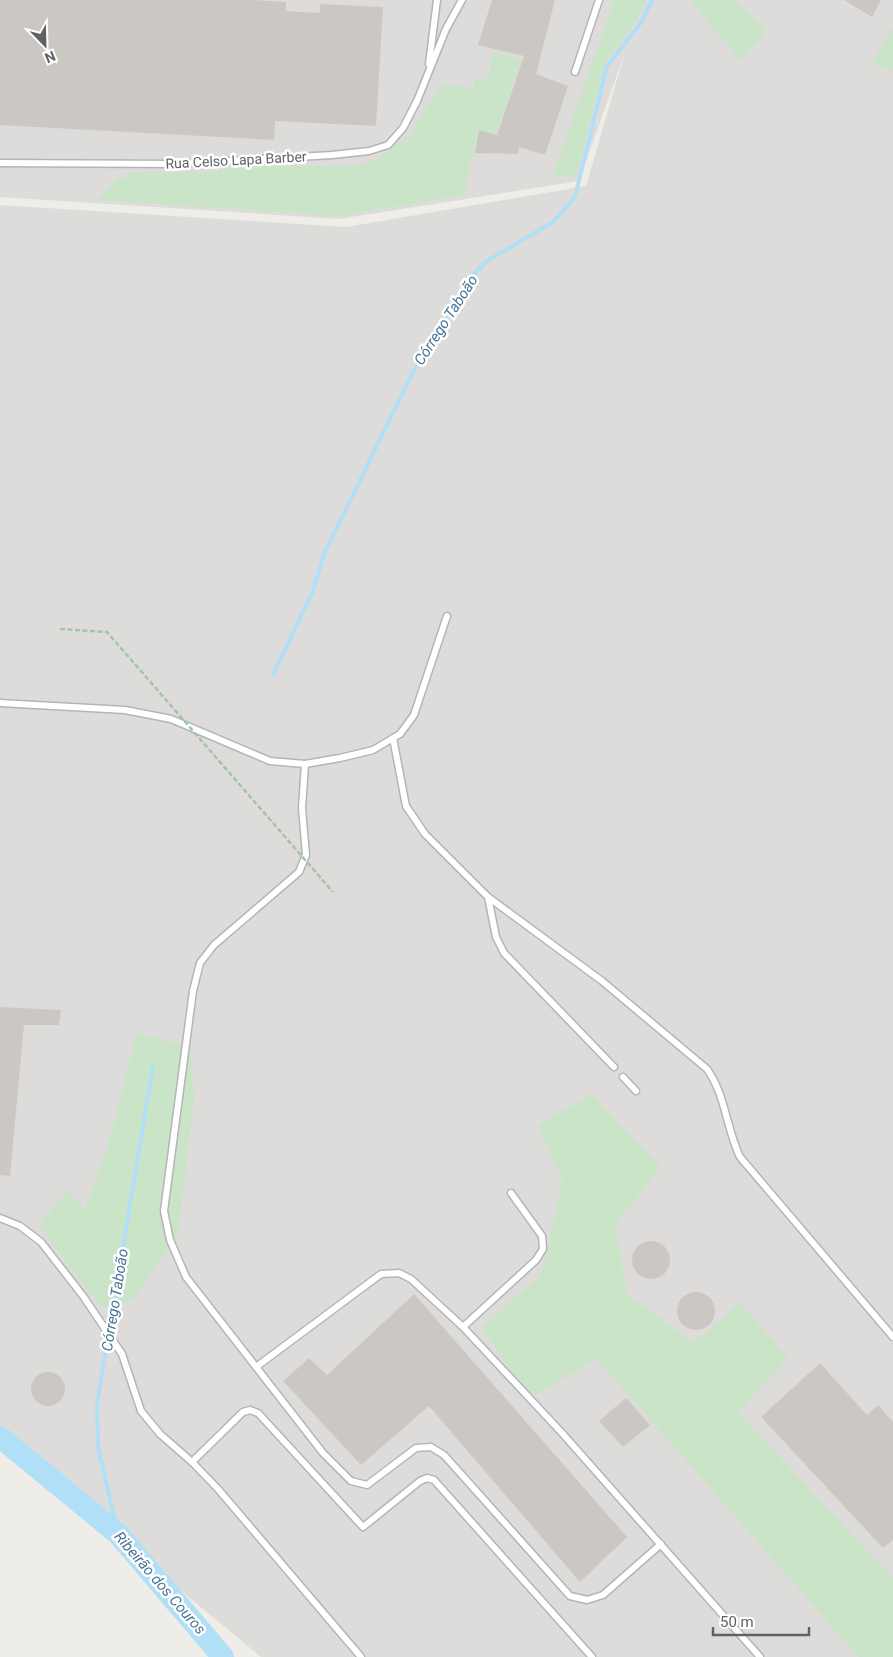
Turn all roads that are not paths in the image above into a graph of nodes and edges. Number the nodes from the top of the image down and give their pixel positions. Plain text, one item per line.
1 (437, 0) edge
2 (462, 0) edge
3 (600, 0) edge
4 (428, 72) junction
5 (575, 72) dead end
6 (0, 163) edge
7 (447, 616) dead end
8 (0, 703) edge
9 (393, 738) junction
10 (305, 764) junction
11 (488, 897) junction
12 (614, 1067) dead end
13 (623, 1077) dead end
14 (636, 1091) dead end
15 (511, 1193) dead end
16 (0, 1218) edge
17 (463, 1327) junction
18 (893, 1337) edge
19 (256, 1367) junction
20 (192, 1462) junction
21 (661, 1544) junction
22 (362, 1657) edge
23 (592, 1657) edge
24 (760, 1657) edge

1 - 4 lane, Rua Celso Lapa Barber
2 - 4 lane, Rua Celso Lapa Barber
3 - 5 lane
4 - 6 lane, Rua Celso Lapa Barber
7 - 9 lane
8 - 10 lane
9 - 10 lane
9 - 11 lane
10 - 19 lane
11 - 12 lane
11 - 18 lane
13 - 14 lane
15 - 17 lane
16 - 20 lane
17 - 19 lane
17 - 21 lane
19 - 21 lane
20 - 22 lane
20 - 23 lane
21 - 24 lane

